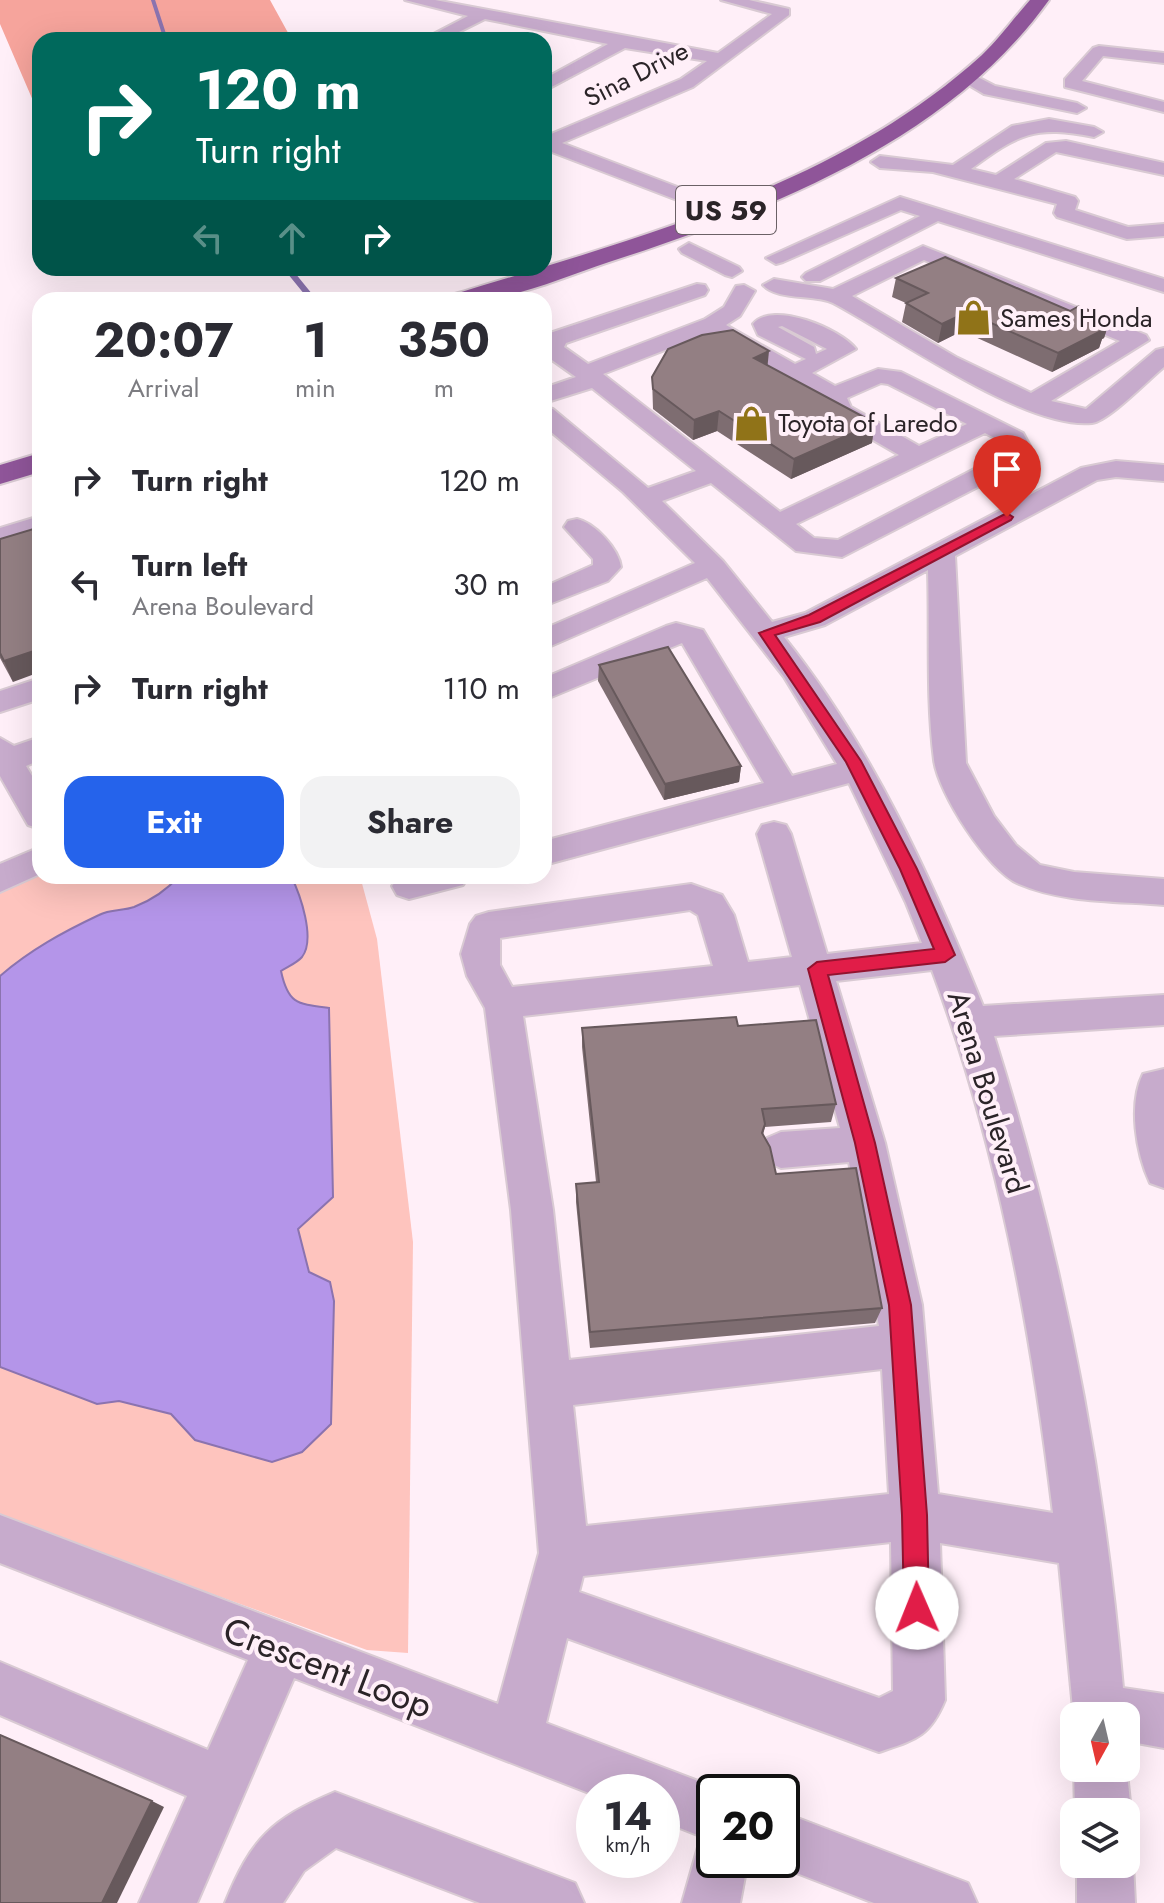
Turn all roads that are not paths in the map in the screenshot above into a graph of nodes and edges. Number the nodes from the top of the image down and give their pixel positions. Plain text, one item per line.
1 (412, 0) edge
2 (728, 0) edge
3 (1040, 0) edge
4 (484, 14) junction
5 (447, 32) edge
6 (622, 43) junction
7 (721, 58) junction
8 (1164, 58) edge
9 (1012, 71) dead end
10 (968, 77) junction
11 (552, 82) edge
12 (990, 90) junction
13 (1164, 107) edge
14 (1092, 111) dead end
15 (1118, 137) dead end
16 (552, 140) edge
17 (552, 146) edge
18 (880, 162) junction
19 (598, 166) junction
20 (1164, 169) edge
21 (955, 172) junction
22 (999, 181) junction
23 (723, 211) junction
24 (940, 213) junction
25 (696, 223) junction
26 (973, 224) junction
27 (1164, 230) edge
28 (947, 238) junction
29 (689, 249) junction
30 (923, 252) junction
31 (776, 258) dead end
32 (1034, 268) dead end
33 (552, 271) edge
34 (732, 271) junction
35 (536, 276) edge
36 (813, 277) dead end
37 (774, 285) junction
38 (1164, 286) edge
39 (697, 290) dead end
40 (744, 291) junction
41 (488, 292) edge
42 (552, 296) edge
43 (836, 296) junction
44 (661, 302) junction
45 (706, 326) junction
46 (1138, 340) junction
47 (1164, 348) edge
48 (1164, 355) edge
49 (822, 361) dead end
50 (794, 373) junction
51 (590, 376) junction
52 (552, 393) edge
53 (834, 395) junction
54 (932, 397) junction
55 (1032, 402) junction
56 (552, 421) edge
57 (985, 424) junction
58 (866, 426) junction
59 (32, 436) edge
60 (0, 446) edge
61 (918, 456) junction
62 (32, 465) edge
63 (714, 473) junction
64 (1164, 473) edge
65 (0, 475) edge
66 (645, 498) junction
67 (778, 523) junction
68 (32, 527) edge
69 (577, 527) dead end
70 (0, 537) edge
71 (941, 552) junction
72 (712, 566) junction
73 (552, 594) edge
74 (766, 633) junction
75 (552, 636) edge
76 (552, 686) edge
77 (32, 691) edge
78 (0, 702) edge
79 (32, 750) edge
80 (4, 755) edge
81 (857, 770) junction
82 (783, 788) junction
83 (32, 801) edge
84 (774, 834) dead end
85 (552, 851) edge
86 (32, 863) edge
87 (0, 879) edge
88 (417, 884) edge
89 (409, 886) dead end
90 (1164, 892) edge
91 (945, 955) junction
92 (817, 969) junction
93 (735, 978) junction
94 (503, 1003) junction
95 (1164, 1010) edge
96 (969, 1022) junction
97 (1164, 1085) edge
98 (865, 1143) junction
99 (781, 1150) dead end
100 (1164, 1170) edge
101 (903, 1345) junction
102 (549, 1385) junction
103 (915, 1515) junction
104 (0, 1539) edge
105 (1082, 1542) junction
106 (564, 1553) junction
107 (550, 1607) junction
108 (280, 1649) junction
109 (0, 1688) edge
110 (1098, 1702) edge
111 (1140, 1718) edge
112 (1164, 1721) edge
113 (515, 1739) junction
114 (608, 1774) edge
115 (221, 1783) junction
116 (800, 1847) edge
117 (716, 1878) edge
118 (1105, 1878) edge
119 (168, 1903) edge
120 (254, 1903) edge
121 (555, 1903) edge
122 (711, 1903) edge
123 (948, 1903) edge
124 (1106, 1903) edge

1 - 4 street
2 - 7 street, Sina Drive
3 - 10 highway, US 59
4 - 5 street
4 - 6 street
6 - 7 street
6 - 11 street
7 - 16 street, Sina Drive
8 - 13 street
9 - 12 highway, US 59
10 - 12 street
10 - 23 highway, US 59
12 - 14 street
12 - 18 highway, US 59
15 - 21 street
17 - 19 street
18 - 21 street
18 - 29 highway, US 59
19 - 23 street
19 - 25 street
20 - 22 street
21 - 22 street
22 - 27 street
23 - 25 highway, US 59
24 - 26 street
24 - 31 street
24 - 36 street
25 - 33 highway, US 59
26 - 28 street
26 - 38 street
28 - 30 street
28 - 32 street
29 - 34 street
29 - 42 highway, US 59
30 - 43 street
30 - 46 street
34 - 37 street
34 - 40 street
35 - 41 highway, US 59
37 - 40 street
37 - 43 street
39 - 44 street
40 - 45 street
43 - 55 street
44 - 45 street
44 - 51 street
45 - 50 street
45 - 51 street
46 - 47 street
46 - 55 street
48 - 55 street
49 - 50 street
50 - 53 street
51 - 52 street
51 - 63 street
53 - 54 street
53 - 58 street
54 - 57 street
54 - 58 street
56 - 66 street, Arena Boulevard
57 - 61 street
57 - 67 street
58 - 61 street
59 - 60 highway
61 - 67 street
62 - 65 highway
63 - 66 street
63 - 67 street
64 - 71 street
66 - 72 street, Arena Boulevard
68 - 70 street
69 - 73 street
71 - 74 street
71 - 90 street
72 - 74 street, Arena Boulevard
72 - 75 street
74 - 81 street, Arena Boulevard
76 - 82 street
77 - 78 street
79 - 80 street
80 - 83 street
81 - 82 street
81 - 91 street, Arena Boulevard
82 - 85 street
84 - 92 street
86 - 87 street
88 - 89 street
91 - 92 street
91 - 96 street, Arena Boulevard
92 - 93 street
92 - 98 street
93 - 94 street
93 - 94 street
94 - 102 street
95 - 96 street
96 - 105 street, Arena Boulevard
97 - 100 street
98 - 99 street
98 - 101 street
101 - 102 street
101 - 103 street
102 - 106 street
103 - 105 street
103 - 106 street
103 - 107 street
104 - 108 street, Crescent Loop
105 - 110 street, Arena Boulevard
106 - 107 street
107 - 113 street
108 - 113 street, Crescent Loop
108 - 115 street
109 - 115 street
111 - 112 street
113 - 114 street, Crescent Loop
115 - 119 street
116 - 123 street
117 - 122 street
118 - 124 street
120 - 121 street

